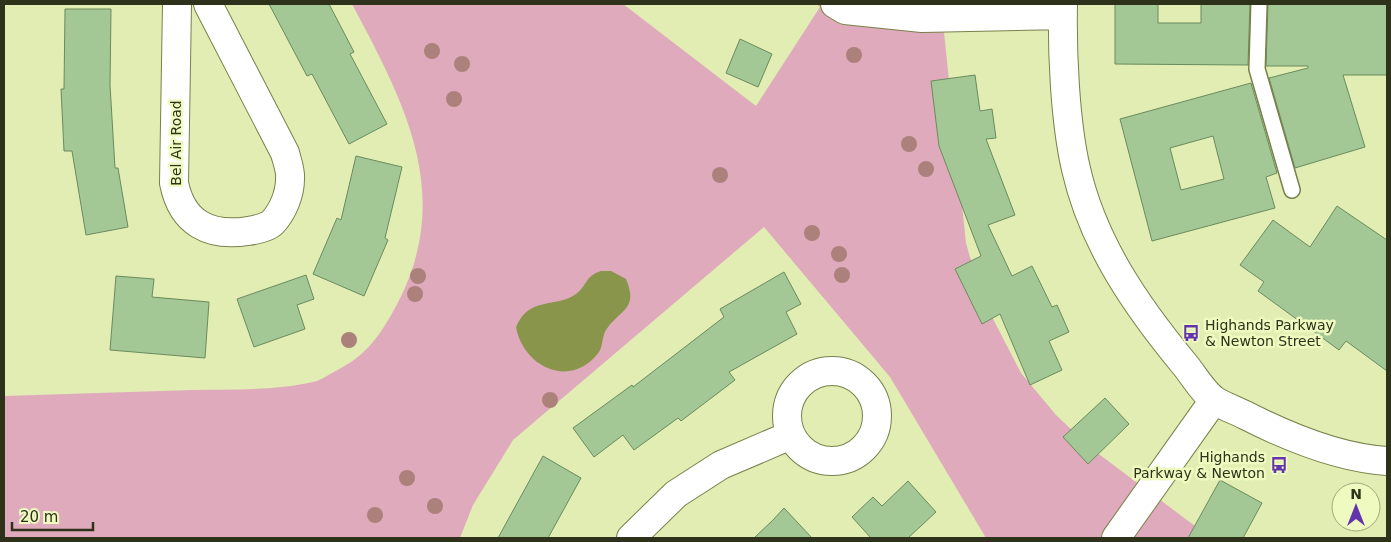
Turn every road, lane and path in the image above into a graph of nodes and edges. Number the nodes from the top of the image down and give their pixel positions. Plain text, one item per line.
1 (177, 4) edge
2 (208, 4) edge
3 (835, 4) edge
4 (1259, 4) edge
5 (1063, 10) edge
6 (1292, 190) dead end
7 (1214, 400) junction
8 (791, 435) dead end
9 (1387, 461) edge
10 (631, 538) edge
11 (1116, 538) edge

1 - 2 street, Bel Air Road
3 - 5 street
4 - 6 lane
5 - 7 street
7 - 9 street
7 - 11 street
8 - 10 street

